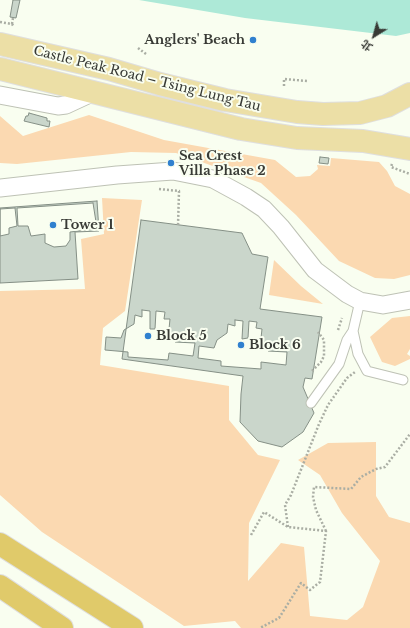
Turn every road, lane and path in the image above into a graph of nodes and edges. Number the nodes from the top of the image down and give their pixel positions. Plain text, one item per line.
1 (13, 18) dead end
2 (0, 22) edge
3 (0, 44) edge
4 (138, 48) dead end
5 (146, 54) dead end
6 (0, 68) edge
7 (306, 81) dead end
8 (284, 86) dead end
9 (94, 92) junction
10 (410, 94) edge
11 (0, 95) edge
12 (410, 149) edge
13 (155, 187) dead end
14 (0, 188) edge
15 (178, 226) dead end
16 (360, 300) junction
17 (410, 300) edge
18 (353, 331) junction
19 (318, 332) dead end
20 (362, 362) junction
21 (312, 371) dead end
22 (403, 380) dead end
23 (310, 403) dead end
24 (410, 434) edge
25 (288, 527) junction
26 (326, 531) junction
27 (251, 535) dead end
28 (0, 544) edge
29 (0, 586) edge
30 (62, 628) edge
31 (132, 628) edge
32 (260, 628) edge

1 - 2 path
3 - 10 main road, Castle Peak Road – Tsing Lung Tau
4 - 5 path
6 - 9 main road, Castle Peak Road – Tsing Lung Tau
7 - 8 path
9 - 11 street, Castle Peak Road – Tsing Lung Tau
9 - 12 main road, Castle Peak Road – Tsing Lung Tau
13 - 15 path
14 - 16 street
16 - 17 street
16 - 18 lane
18 - 20 lane
18 - 23 lane
19 - 21 path
20 - 22 lane
20 - 25 path
24 - 26 path
25 - 26 path
25 - 27 path
26 - 32 path
28 - 31 highway
29 - 30 highway

